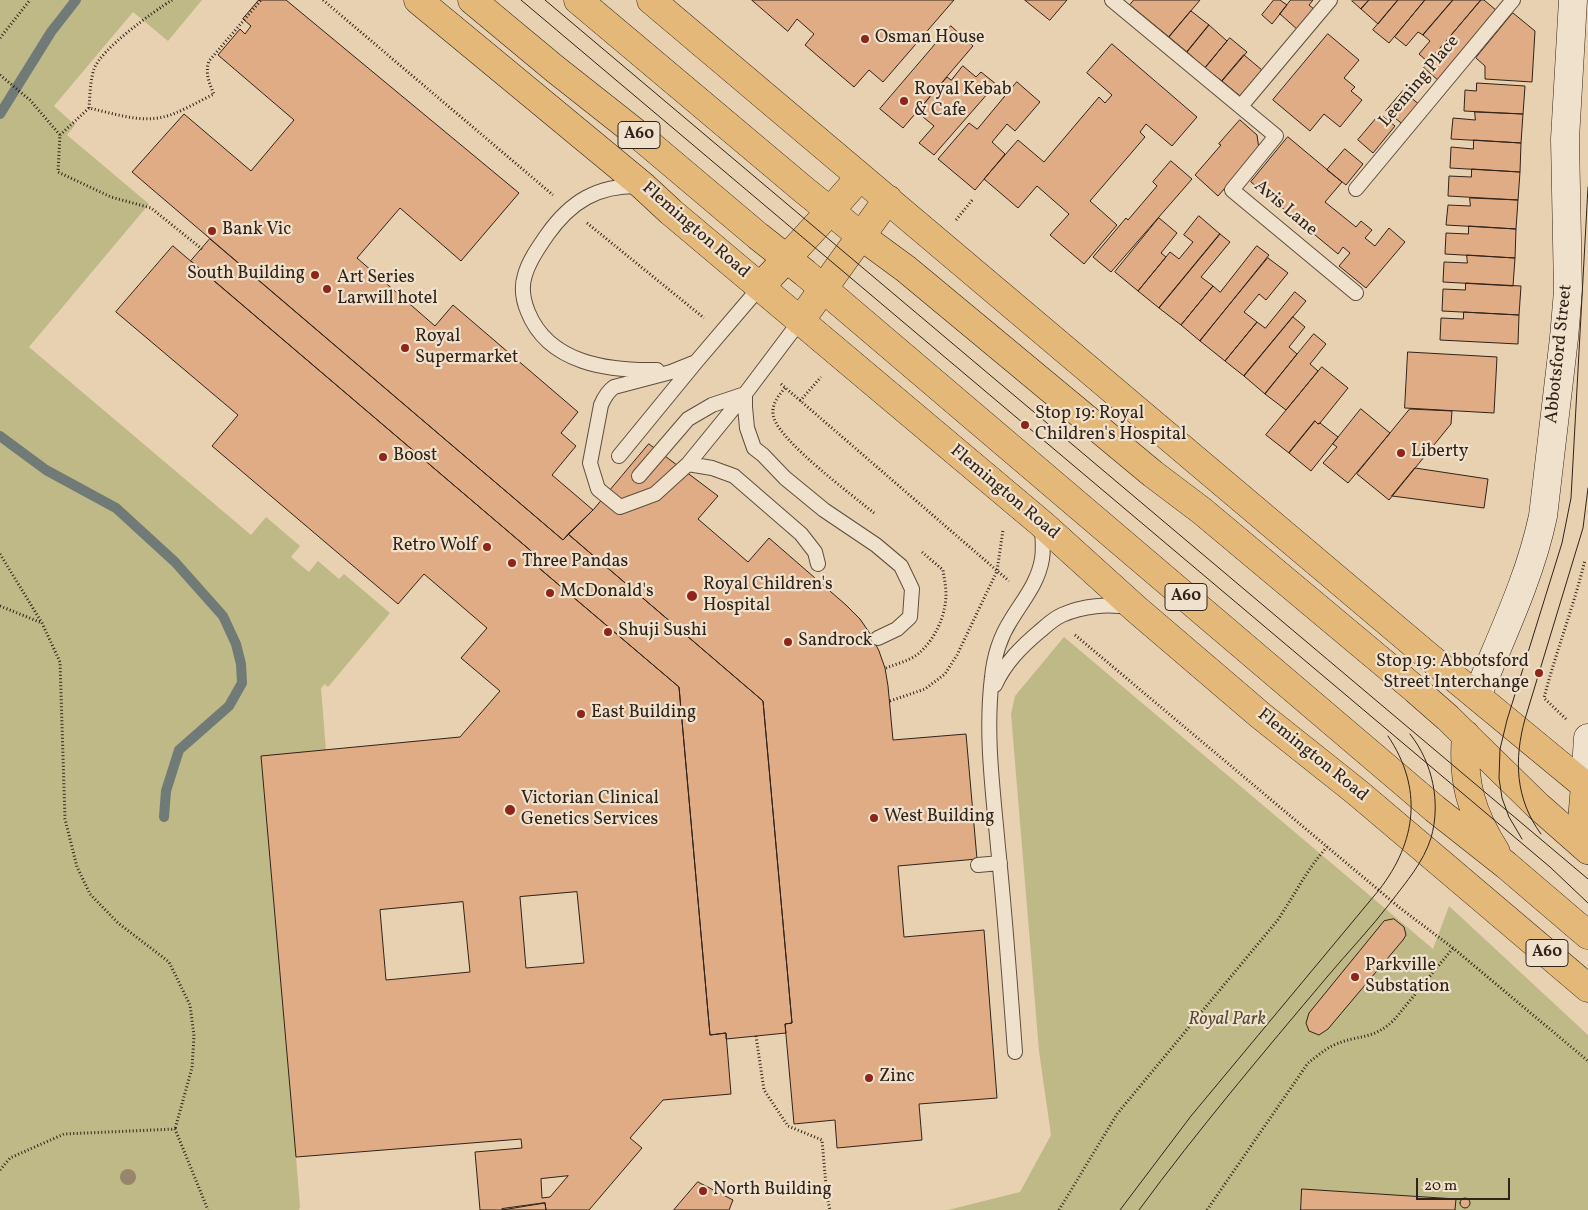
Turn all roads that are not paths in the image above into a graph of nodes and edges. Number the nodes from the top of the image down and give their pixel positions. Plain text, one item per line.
1 (418, 0) edge
2 (472, 0) edge
3 (578, 0) edge
4 (651, 0) edge
5 (1112, 0) edge
6 (1330, 0) edge
7 (1513, 0) edge
8 (1573, 0) edge
9 (1241, 106) junction
10 (664, 156) junction
11 (860, 177) junction
12 (643, 186) junction
13 (1356, 189) dead end
14 (888, 199) junction
15 (830, 211) junction
16 (671, 212) junction
17 (861, 236) junction
18 (787, 258) junction
19 (760, 288) junction
20 (823, 289) junction
21 (1356, 292) dead end
22 (800, 321) junction
23 (696, 362) junction
24 (683, 368) junction
25 (745, 394) junction
26 (619, 456) dead end
27 (688, 464) junction
28 (639, 476) dead end
29 (1042, 524) junction
30 (818, 564) dead end
31 (1136, 608) junction
32 (878, 638) dead end
33 (991, 692) junction
34 (1477, 696) junction
35 (1466, 735) junction
36 (1588, 738) edge
37 (1586, 786) edge
38 (1588, 850) edge
39 (1000, 863) junction
40 (978, 865) dead end
41 (1506, 865) junction
42 (1588, 935) edge
43 (1588, 988) edge
44 (1015, 1052) dead end

1 - 12 main road, Flemington Road / A60
2 - 10 main road, Flemington Road / A60
3 - 15 main road
4 - 11 main road
5 - 9 lane, Avis Lane
6 - 9 lane
7 - 13 lane, Leeming Place
8 - 34 street, Abbotsford Street
9 - 21 lane, Avis Lane
10 - 16 main road
10 - 18 main road, Flemington Road / A60
11 - 14 main road
11 - 15 main road
12 - 16 main road, Flemington Road / A60
12 - 24 lane
14 - 17 main road
14 - 34 main road
15 - 17 main road
15 - 18 main road
16 - 19 main road, Flemington Road / A60
17 - 20 main road
17 - 35 main road
18 - 19 main road
18 - 20 main road, Flemington Road / A60
19 - 22 main road, Flemington Road / A60
19 - 23 lane
20 - 22 main road
20 - 41 main road, Flemington Road / A60
22 - 25 lane
22 - 29 main road, Flemington Road / A60
23 - 24 lane
23 - 26 lane
24 - 27 lane
25 - 27 lane
25 - 28 lane
25 - 32 lane
27 - 30 lane
29 - 31 main road, Flemington Road / A60
29 - 33 lane
31 - 33 lane
31 - 43 main road, Flemington Road / A60
33 - 39 lane
34 - 35 main road
34 - 37 main road
35 - 38 main road
35 - 41 main road
36 - 37 street
37 - 38 main road
39 - 40 lane
39 - 44 lane
41 - 42 main road, Flemington Road / A60

